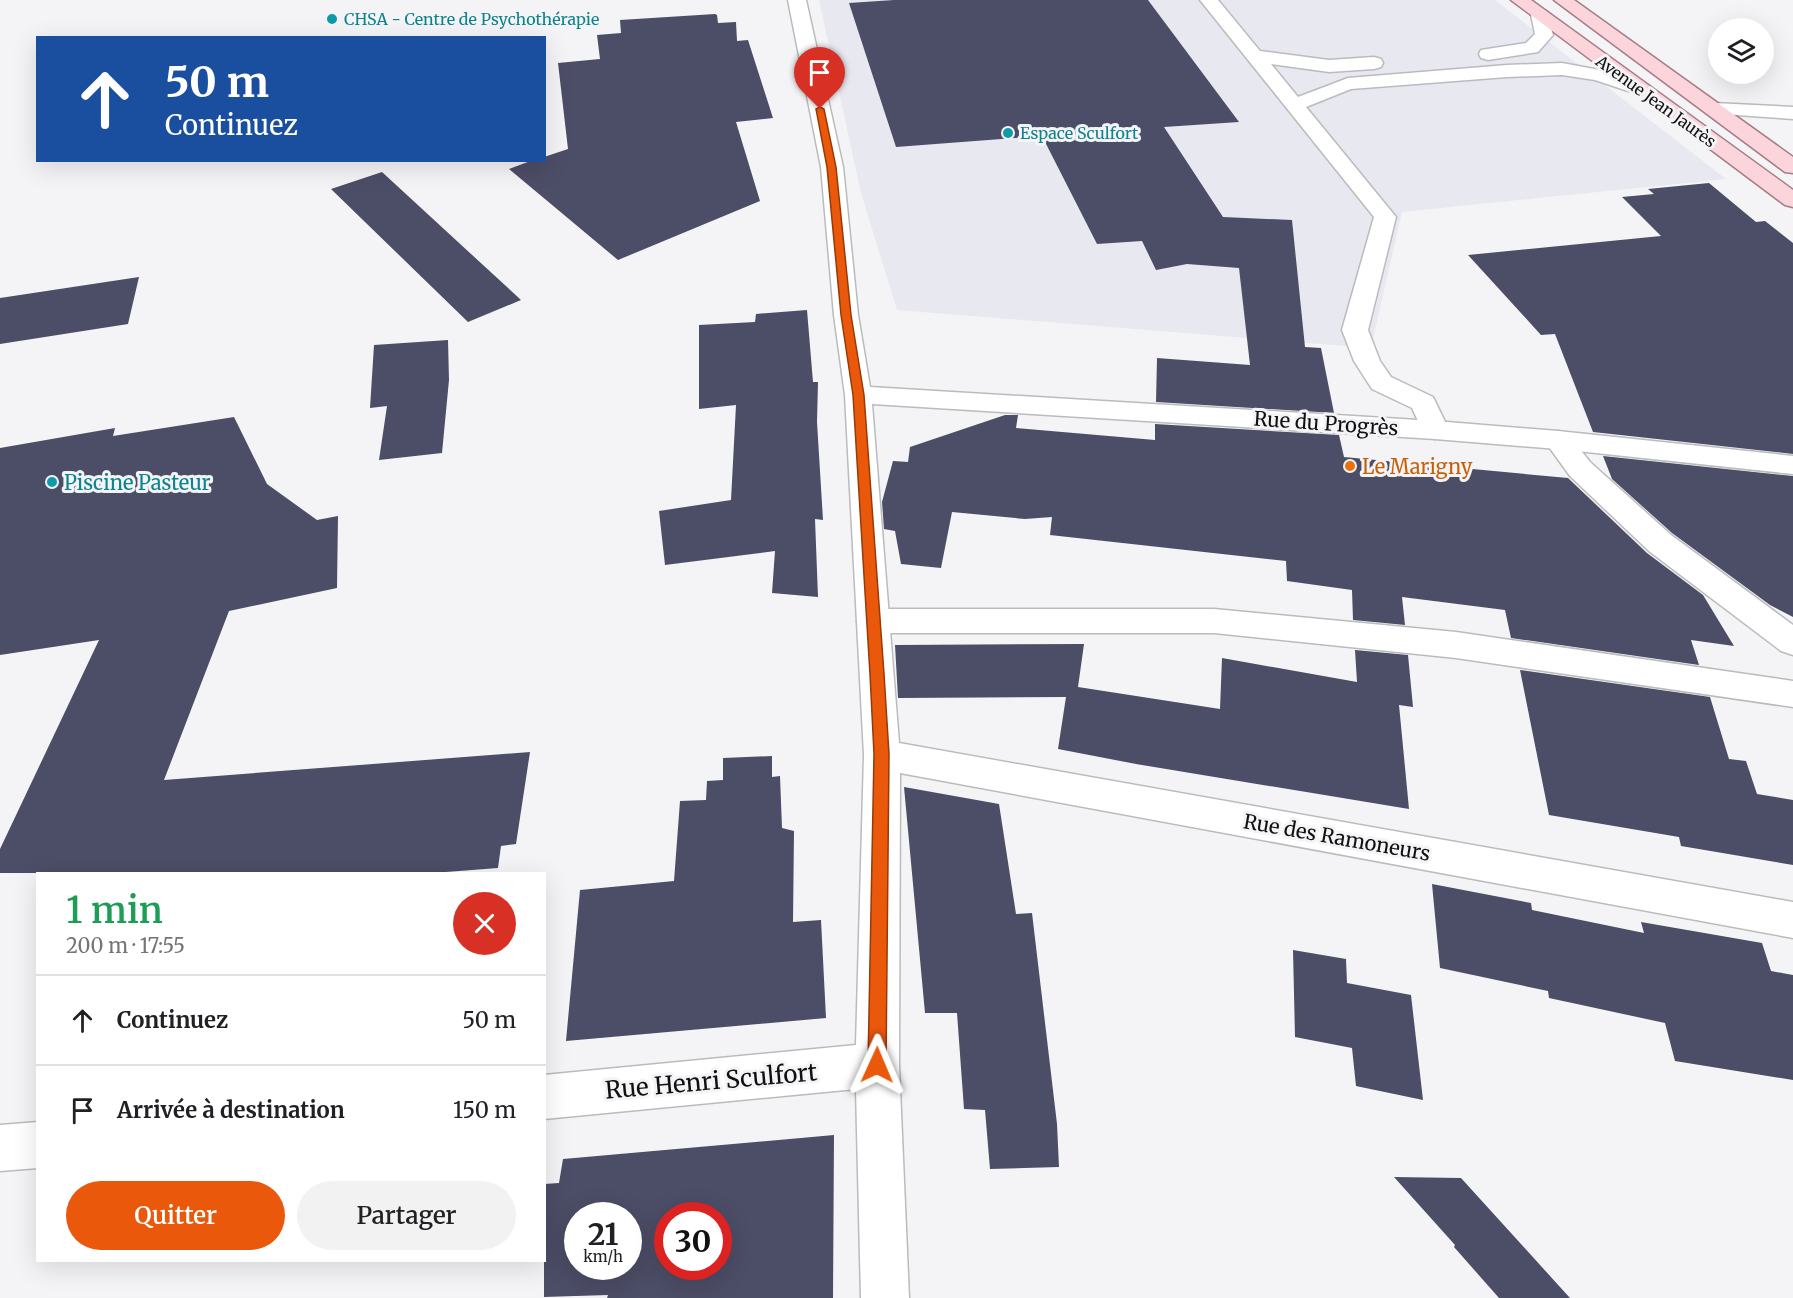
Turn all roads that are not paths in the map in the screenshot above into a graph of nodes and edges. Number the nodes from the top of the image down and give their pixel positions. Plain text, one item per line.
1 (797, 0) edge
2 (1209, 0) edge
3 (1520, 0) edge
4 (1563, 0) edge
5 (1540, 15) junction
6 (1254, 56) junction
7 (1467, 56) dead end
8 (1387, 62) dead end
9 (1640, 89) junction
10 (1294, 105) junction
11 (1714, 109) junction
12 (1793, 113) edge
13 (1793, 167) edge
14 (1793, 201) edge
15 (858, 395) junction
16 (1435, 430) junction
17 (1558, 440) junction
18 (1793, 465) edge
19 (873, 621) junction
20 (1793, 642) edge
21 (1793, 694) edge
22 (882, 754) junction
23 (1793, 920) edge
24 (877, 1065) junction
25 (546, 1097) edge
26 (36, 1145) edge
27 (0, 1148) edge
28 (885, 1298) edge

1 - 15 street
2 - 6 street
3 - 5 main road, Avenue Jean Jaurès
4 - 11 main road, Avenue Jean Jaurès
5 - 7 street
5 - 9 main road, Avenue Jean Jaurès
6 - 8 street
6 - 10 street
9 - 10 street
9 - 14 main road, Avenue Jean Jaurès
10 - 16 street
11 - 12 street
11 - 13 main road, Avenue Jean Jaurès
15 - 16 street, Rue du Progrès
15 - 19 street
16 - 17 street, Rue du Progrès
17 - 18 street, Rue du Progrès
17 - 20 street
19 - 21 street
19 - 22 street
22 - 23 street, Rue des Ramoneurs
22 - 24 street
24 - 25 street, Rue Henri Sculfort
24 - 28 street
26 - 27 street

